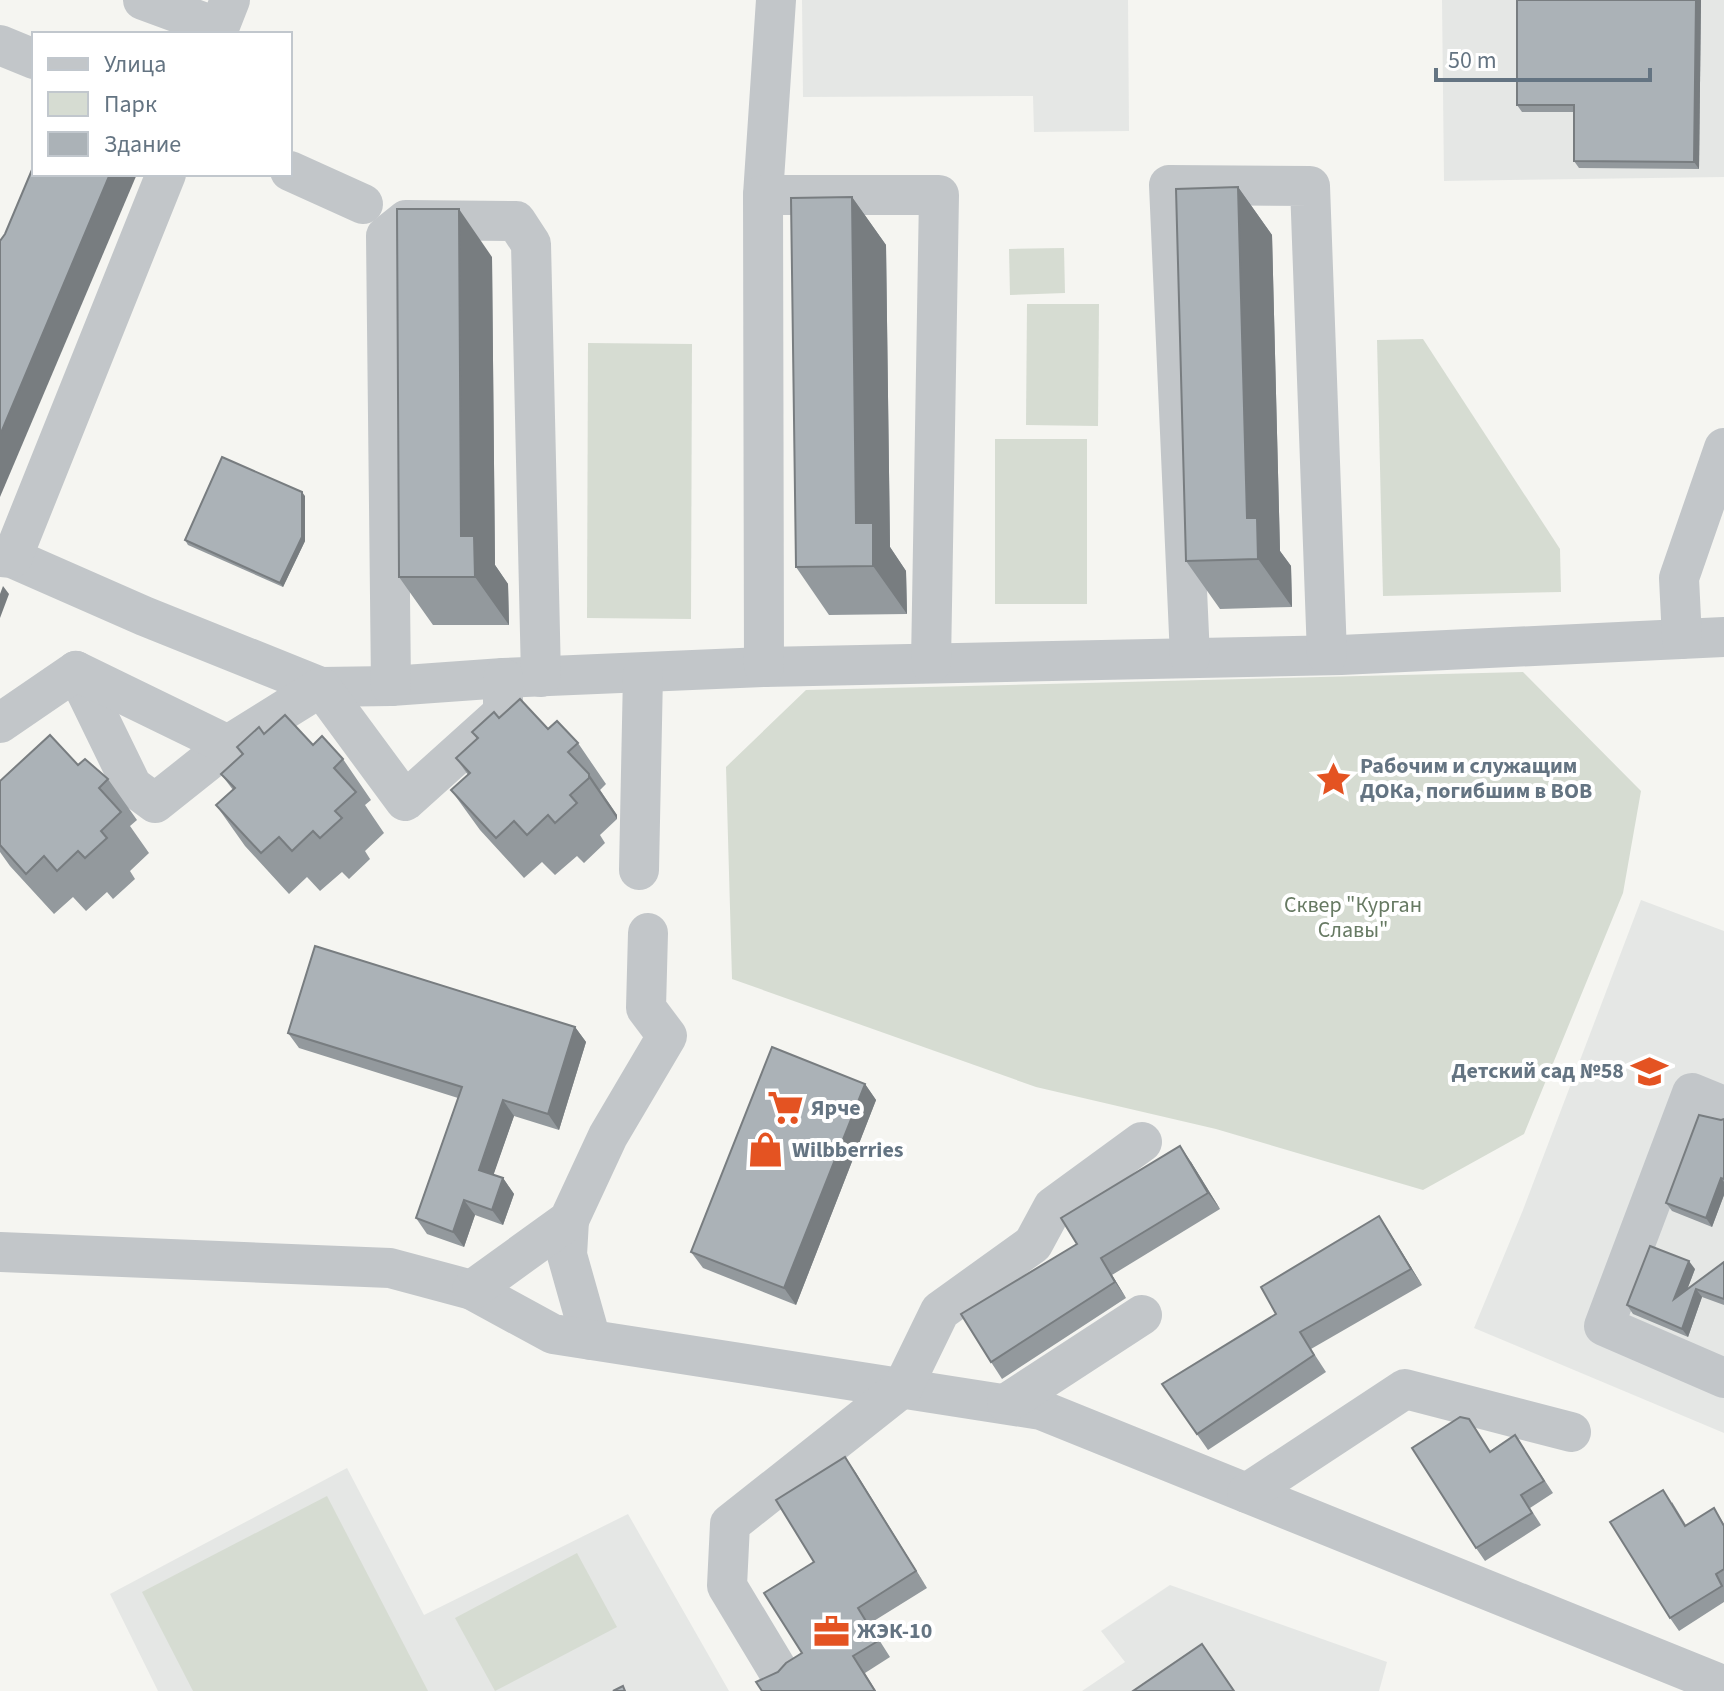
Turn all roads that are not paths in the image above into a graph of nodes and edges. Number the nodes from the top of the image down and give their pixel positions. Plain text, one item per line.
1 (143, 0) edge
2 (230, 0) edge
3 (776, 0) edge
4 (0, 45) edge
5 (32, 58) edge
6 (292, 172) edge
7 (165, 176) edge
8 (763, 195) junction
9 (363, 204) dead end
10 (1724, 448) edge
11 (6, 558) edge
12 (1724, 637) edge
13 (1682, 639) junction
14 (1327, 655) junction
15 (1190, 657) junction
16 (931, 663) junction
17 (764, 667) junction
18 (76, 671) junction
19 (643, 674) junction
20 (522, 677) junction
21 (391, 686) junction
22 (321, 687) junction
23 (0, 723) edge
24 (228, 745) junction
25 (639, 870) dead end
26 (648, 933) dead end
27 (1724, 1106) edge
28 (1142, 1142) dead end
29 (569, 1220) junction
30 (0, 1252) edge
31 (472, 1290) junction
32 (1142, 1315) dead end
33 (591, 1340) junction
34 (1724, 1378) edge
35 (903, 1387) junction
36 (1007, 1403) junction
37 (1571, 1432) dead end
38 (1247, 1493) junction
39 (777, 1669) edge
40 (1718, 1685) edge

1 - 2 street
3 - 8 street
4 - 5 street
6 - 9 street
7 - 11 street
8 - 16 street
8 - 17 street
10 - 13 street
11 - 22 street
12 - 13 street
13 - 14 street
14 - 15 street
14 - 15 street
15 - 16 street
16 - 17 street
17 - 19 street
18 - 23 street
18 - 24 street
18 - 24 street
19 - 20 street
19 - 25 street
20 - 21 street
20 - 21 street
20 - 22 street
21 - 22 street
22 - 24 street
26 - 29 street
27 - 34 street
28 - 35 street
29 - 31 street
29 - 33 street
30 - 31 street
31 - 33 street
32 - 36 street
33 - 35 street
35 - 36 street
35 - 39 street
36 - 38 street
37 - 38 street
38 - 40 street

